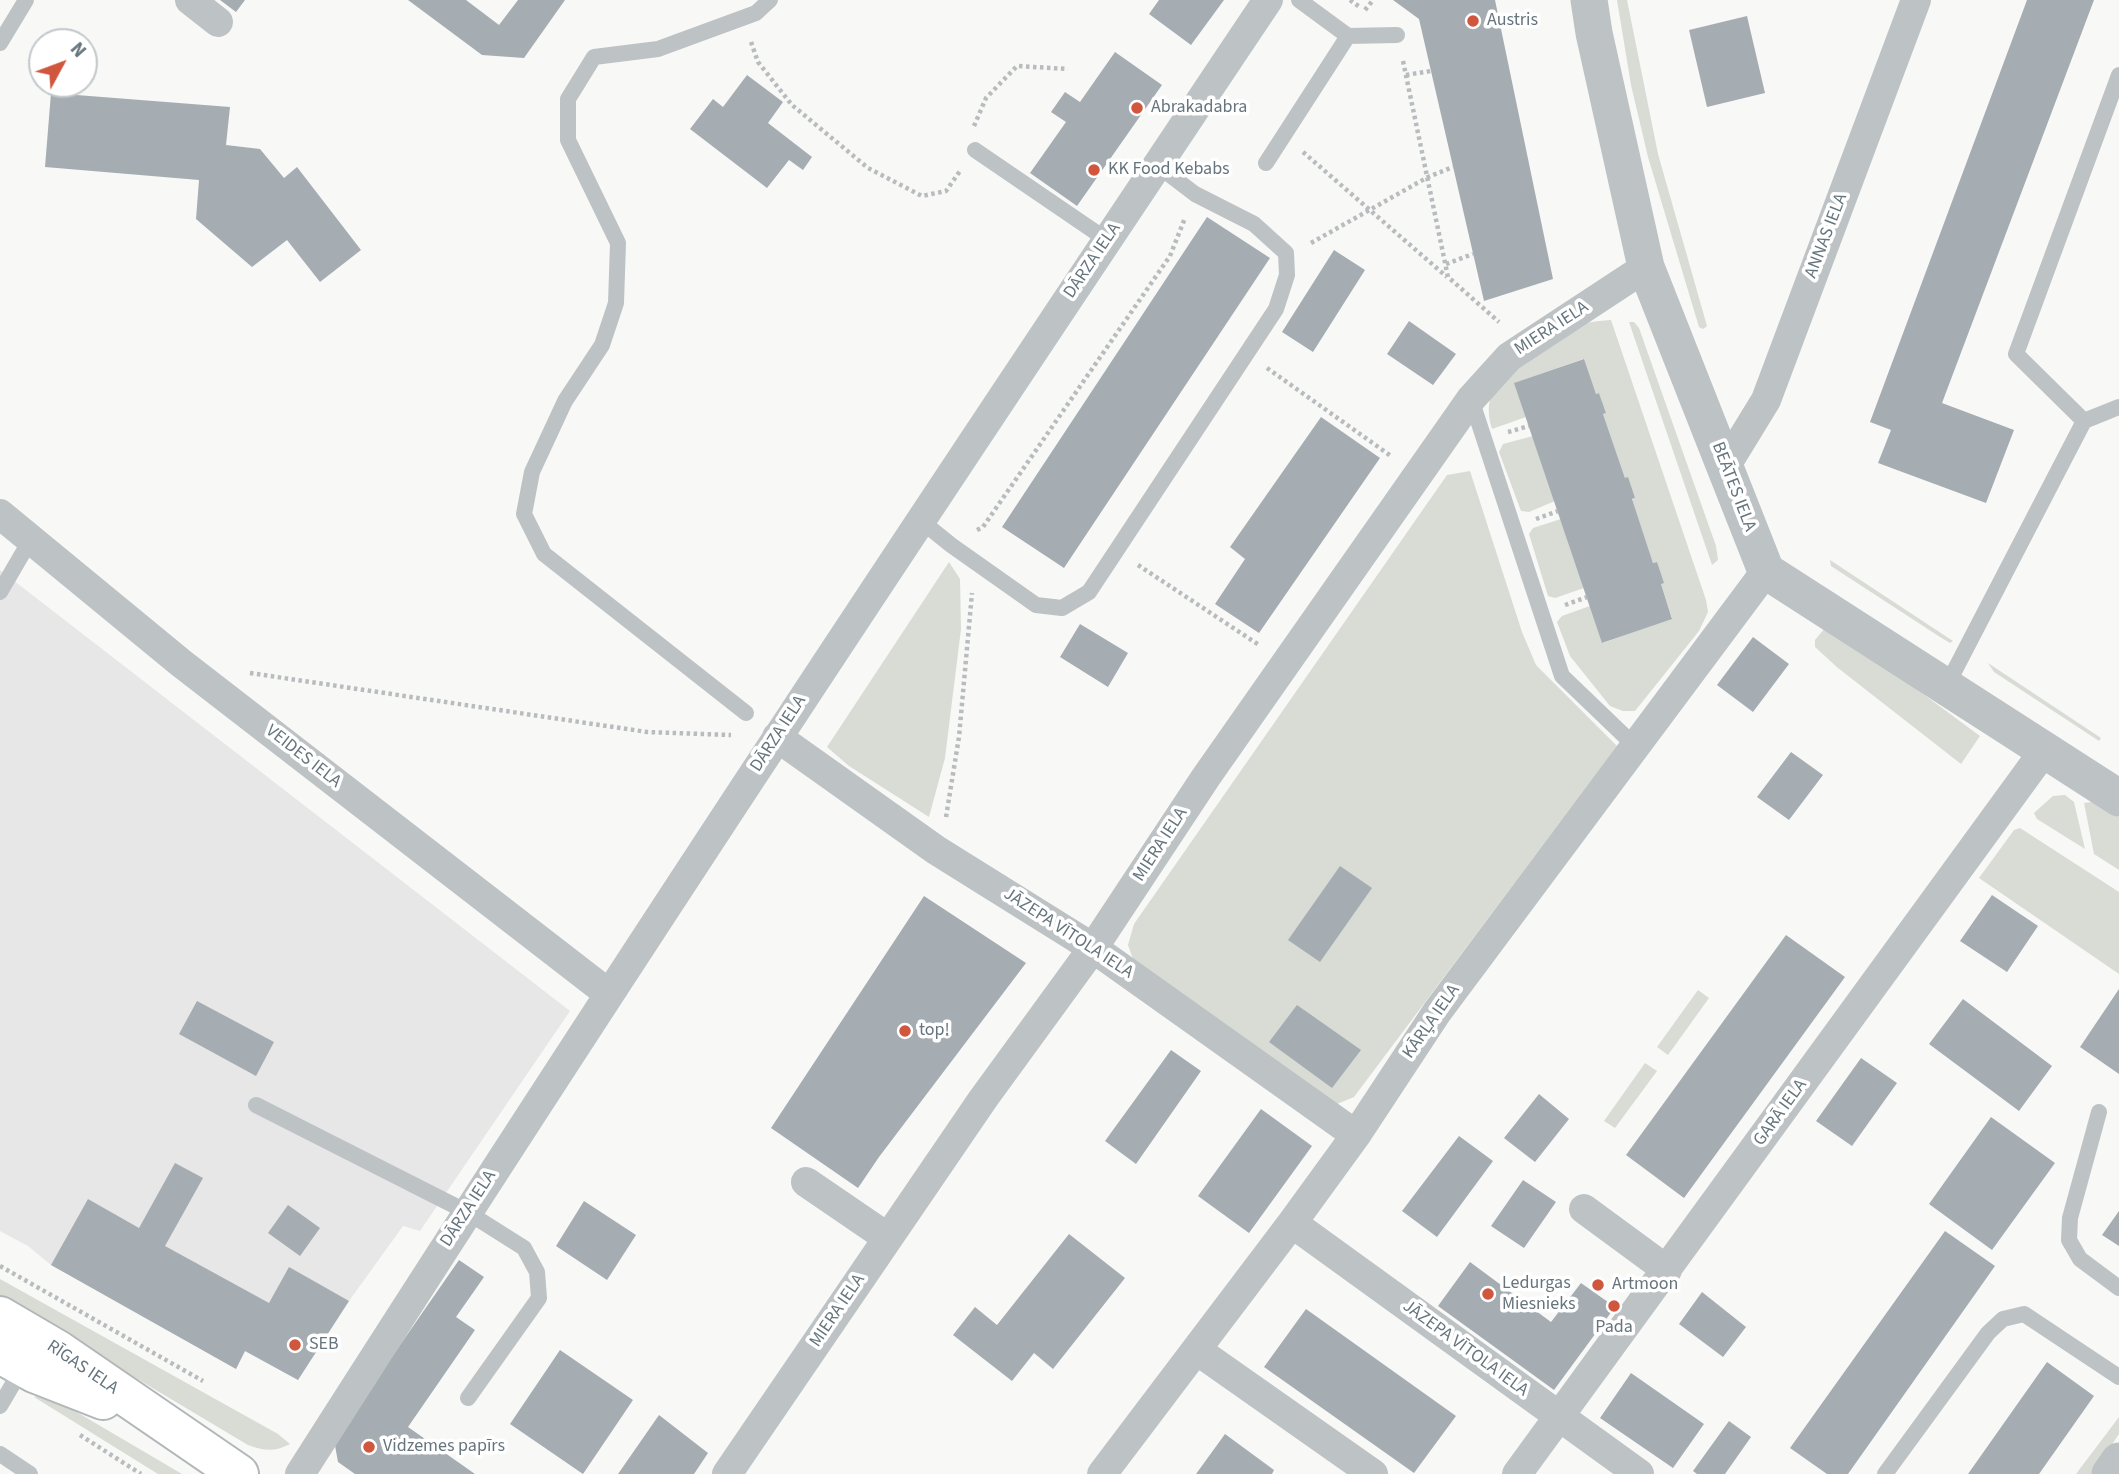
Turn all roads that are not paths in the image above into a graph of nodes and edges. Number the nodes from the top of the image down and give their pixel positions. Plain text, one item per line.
1 (26, 0) edge
2 (190, 0) edge
3 (771, 0) edge
4 (1268, 0) edge
5 (1298, 0) edge
6 (1589, 0) edge
7 (1916, 0) edge
8 (218, 22) dead end
9 (1348, 36) junction
10 (1397, 36) road end
11 (0, 43) edge
12 (2119, 75) edge
13 (975, 150) road end
14 (1266, 163) dead end
15 (1157, 165) junction
16 (1107, 240) junction
17 (1646, 267) junction
18 (1471, 399) junction
19 (2119, 407) edge
20 (2084, 421) junction
21 (1725, 467) junction
22 (0, 514) edge
23 (920, 520) junction
24 (31, 539) junction
25 (1766, 572) junction
26 (0, 592) edge
27 (1946, 687) junction
28 (746, 713) dead end
29 (777, 737) junction
30 (1635, 746) junction
31 (2044, 751) junction
32 (2119, 798) edge
33 (1093, 948) junction
34 (609, 994) junction
35 (256, 1105) dead end
36 (2099, 1112) dead end
37 (1356, 1135) junction
38 (806, 1182) dead end
39 (1584, 1209) dead end
40 (467, 1212) junction
41 (1292, 1223) junction
42 (888, 1238) junction
43 (1667, 1270) junction
44 (2119, 1288) edge
45 (0, 1316) edge
46 (1198, 1350) junction
47 (12, 1360) edge
48 (2119, 1377) edge
49 (468, 1398) dead end
50 (0, 1406) edge
51 (1559, 1419) junction
52 (163, 1424) junction
53 (0, 1454) edge
54 (2119, 1461) edge
55 (30, 1474) edge
56 (239, 1474) edge
57 (300, 1474) edge
58 (727, 1474) edge
59 (1102, 1474) edge
60 (1373, 1474) edge
61 (1517, 1474) edge
62 (1639, 1474) edge
63 (1885, 1474) edge
64 (2110, 1474) edge

1 - 11 lane
2 - 8 street
3 - 28 lane
4 - 15 street, DĀRZA IELA
5 - 9 lane
6 - 17 street, BEĀTES IELA
7 - 21 street, ANNAS IELA
9 - 10 lane
9 - 14 lane
12 - 20 lane
13 - 16 lane
15 - 16 street, DĀRZA IELA
15 - 23 lane
16 - 23 street, DĀRZA IELA
17 - 18 street, MIERA IELA
17 - 21 street, BEĀTES IELA
18 - 30 lane
18 - 33 street, MIERA IELA
19 - 20 lane
20 - 27 lane
21 - 25 street, BEĀTES IELA
22 - 24 street, VEIDES IELA
23 - 29 street, DĀRZA IELA
24 - 26 lane
24 - 34 street, VEIDES IELA
25 - 27 street
25 - 30 street, KĀRĻA IELA
27 - 31 street
29 - 33 street, JĀZEPA VĪTOLA IELA
29 - 34 street, DĀRZA IELA
30 - 37 street, KĀRĻA IELA
31 - 32 street
31 - 43 street, GARĀ IELA
33 - 37 street, JĀZEPA VĪTOLA IELA
33 - 42 street, MIERA IELA
34 - 40 street, DĀRZA IELA
35 - 40 lane
36 - 44 lane
37 - 41 street, KĀRĻA IELA
38 - 42 street
39 - 43 street
40 - 49 lane
40 - 57 street, DĀRZA IELA
41 - 46 street, KĀRĻA IELA
41 - 51 street, JĀZEPA VĪTOLA IELA
42 - 58 street, MIERA IELA
43 - 51 street, GARĀ IELA
45 - 52 main road, RĪGAS IELA
46 - 59 street, KĀRĻA IELA
46 - 60 street
47 - 50 lane
47 - 52 main road, RĪGAS IELA
48 - 63 lane
51 - 61 street, GARĀ IELA
51 - 62 street, JĀZEPA VĪTOLA IELA
52 - 56 main road, RĪGAS IELA
53 - 55 lane
54 - 64 street

